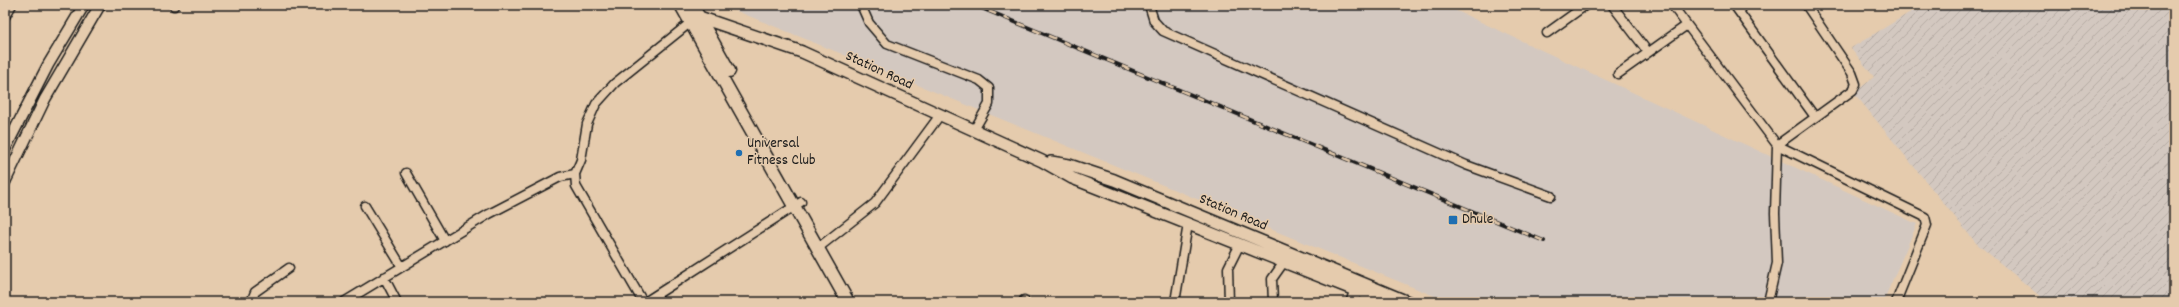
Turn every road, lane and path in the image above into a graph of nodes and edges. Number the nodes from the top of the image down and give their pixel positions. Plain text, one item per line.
1 (12, 5) edge
2 (84, 5) edge
3 (99, 5) edge
4 (681, 5) edge
5 (692, 5) edge
6 (695, 5) edge
7 (860, 5) edge
8 (1149, 5) edge
9 (1586, 5) edge
10 (1612, 5) edge
11 (1672, 5) edge
12 (1734, 5) edge
13 (1806, 5) edge
14 (5, 17) edge
15 (695, 19) junction
16 (1687, 24) junction
17 (1546, 33) dead end
18 (1648, 52) junction
19 (1618, 74) dead end
20 (940, 115) junction
21 (1815, 117) junction
22 (974, 130) junction
23 (1777, 145) junction
24 (5, 150) edge
25 (18, 156) junction
26 (1042, 161) junction
27 (406, 173) dead end
28 (575, 174) junction
29 (5, 182) edge
30 (1551, 196) dead end
31 (798, 204) junction
32 (365, 206) dead end
33 (1188, 224) junction
34 (445, 241) junction
35 (1240, 244) junction
36 (821, 246) junction
37 (1284, 262) junction
38 (402, 267) junction
39 (289, 268) dead end
40 (384, 277) junction
41 (1356, 290) junction
42 (1366, 298) edge
43 (251, 302) edge
44 (344, 302) edge
45 (397, 302) edge
46 (644, 302) edge
47 (848, 302) edge
48 (855, 302) edge
49 (1176, 302) edge
50 (1229, 302) edge
51 (1273, 302) edge
52 (1352, 302) edge
53 (1385, 302) edge
54 (1408, 302) edge
55 (1768, 302) edge
56 (1896, 302) edge

1 - 14 street
2 - 24 street
3 - 25 street
4 - 15 main road
5 - 15 main road
6 - 15 street
7 - 22 street
8 - 30 street
9 - 17 street
10 - 18 street
11 - 16 street
12 - 21 street
13 - 21 street
15 - 20 main road, Station Road
15 - 28 street
15 - 31 main road
16 - 18 street
16 - 23 street
18 - 19 street
20 - 22 main road, Station Road
20 - 36 street
21 - 23 street
22 - 26 main road, Station Road
23 - 55 street
23 - 56 street
24 - 25 street
25 - 29 street
26 - 33 main road, Station Road
26 - 54 main road, Station Road
27 - 34 street
28 - 34 street
28 - 46 street
31 - 36 main road
31 - 46 street
32 - 38 street
33 - 35 main road, Station Road
33 - 49 street
34 - 38 street
35 - 37 main road, Station Road
35 - 50 street
36 - 47 main road
36 - 48 main road
37 - 41 main road, Station Road
37 - 51 street
38 - 40 street
39 - 43 street
40 - 44 street
40 - 45 street
41 - 42 main road, Station Road
41 - 52 main road
42 - 53 main road, Station Road

